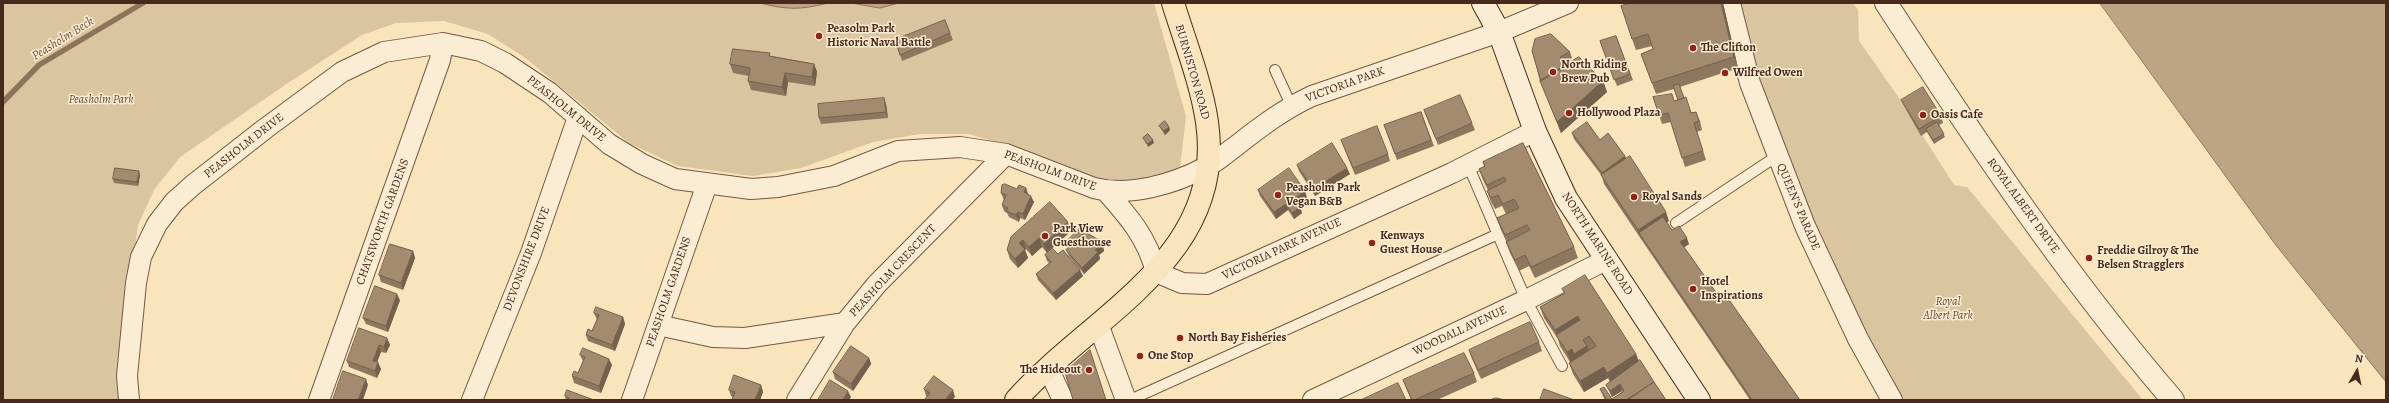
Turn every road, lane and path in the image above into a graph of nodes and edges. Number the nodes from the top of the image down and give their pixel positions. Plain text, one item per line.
1 (1173, 3) edge
2 (1483, 3) edge
3 (1568, 3) edge
4 (1730, 3) edge
5 (1886, 3) edge
6 (1498, 32) junction
7 (443, 43) junction
8 (1275, 70) dead end
9 (1291, 105) junction
10 (578, 117) junction
11 (1535, 131) junction
12 (1006, 154) junction
13 (1777, 156) junction
14 (1468, 165) junction
15 (1207, 167) junction
16 (707, 184) junction
17 (1105, 190) junction
18 (1676, 223) dead end
19 (1496, 235) junction
20 (1606, 260) junction
21 (1156, 272) junction
22 (1526, 300) junction
23 (845, 323) junction
24 (1098, 324) junction
25 (658, 325) junction
26 (1562, 366) dead end
27 (1048, 368) junction
28 (129, 400) edge
29 (319, 400) edge
30 (472, 400) edge
31 (632, 400) edge
32 (797, 400) edge
33 (1016, 400) edge
34 (1063, 400) edge
35 (1126, 400) edge
36 (1130, 400) edge
37 (1313, 400) edge
38 (1699, 400) edge
39 (1892, 400) edge
40 (2173, 400) edge

1 - 15 main road, BURNISTON ROAD
2 - 6 street, NORTH MARINE ROAD
3 - 6 street
4 - 13 street, QUEEN'S PARADE
5 - 40 street, ROYAL ALBERT DRIVE
6 - 9 street, VICTORIA PARK
6 - 11 street, NORTH MARINE ROAD
7 - 10 street, PEASHOLM DRIVE
7 - 28 street, PEASHOLM DRIVE
7 - 29 street, CHATSWORTH GARDENS
8 - 9 lane
9 - 15 street, VICTORIA PARK
10 - 16 street, PEASHOLM DRIVE
10 - 30 street, DEVONSHIRE DRIVE
11 - 14 street, VICTORIA PARK AVENUE
11 - 20 street, NORTH MARINE ROAD
12 - 16 street, PEASHOLM DRIVE
12 - 17 street, PEASHOLM DRIVE
12 - 23 street, PEASHOLM CRESCENT
13 - 18 lane
13 - 39 street, QUEEN'S PARADE
14 - 19 lane
14 - 21 street, VICTORIA PARK AVENUE
15 - 17 street, PEASHOLM DRIVE
15 - 21 main road, BURNISTON ROAD
16 - 25 street, PEASHOLM GARDENS
17 - 21 street, PEASHOLM DRIVE
19 - 22 lane
19 - 36 lane
20 - 22 street, WOODALL AVENUE
20 - 38 street, NORTH MARINE ROAD
21 - 24 main road, BURNISTON ROAD
22 - 26 lane
22 - 37 street, WOODALL AVENUE
23 - 25 street
23 - 32 street, PEASHOLM CRESCENT
24 - 27 main road, BURNISTON ROAD
24 - 35 street
25 - 31 street, PEASHOLM GARDENS
27 - 33 main road, BURNISTON ROAD
27 - 34 street

